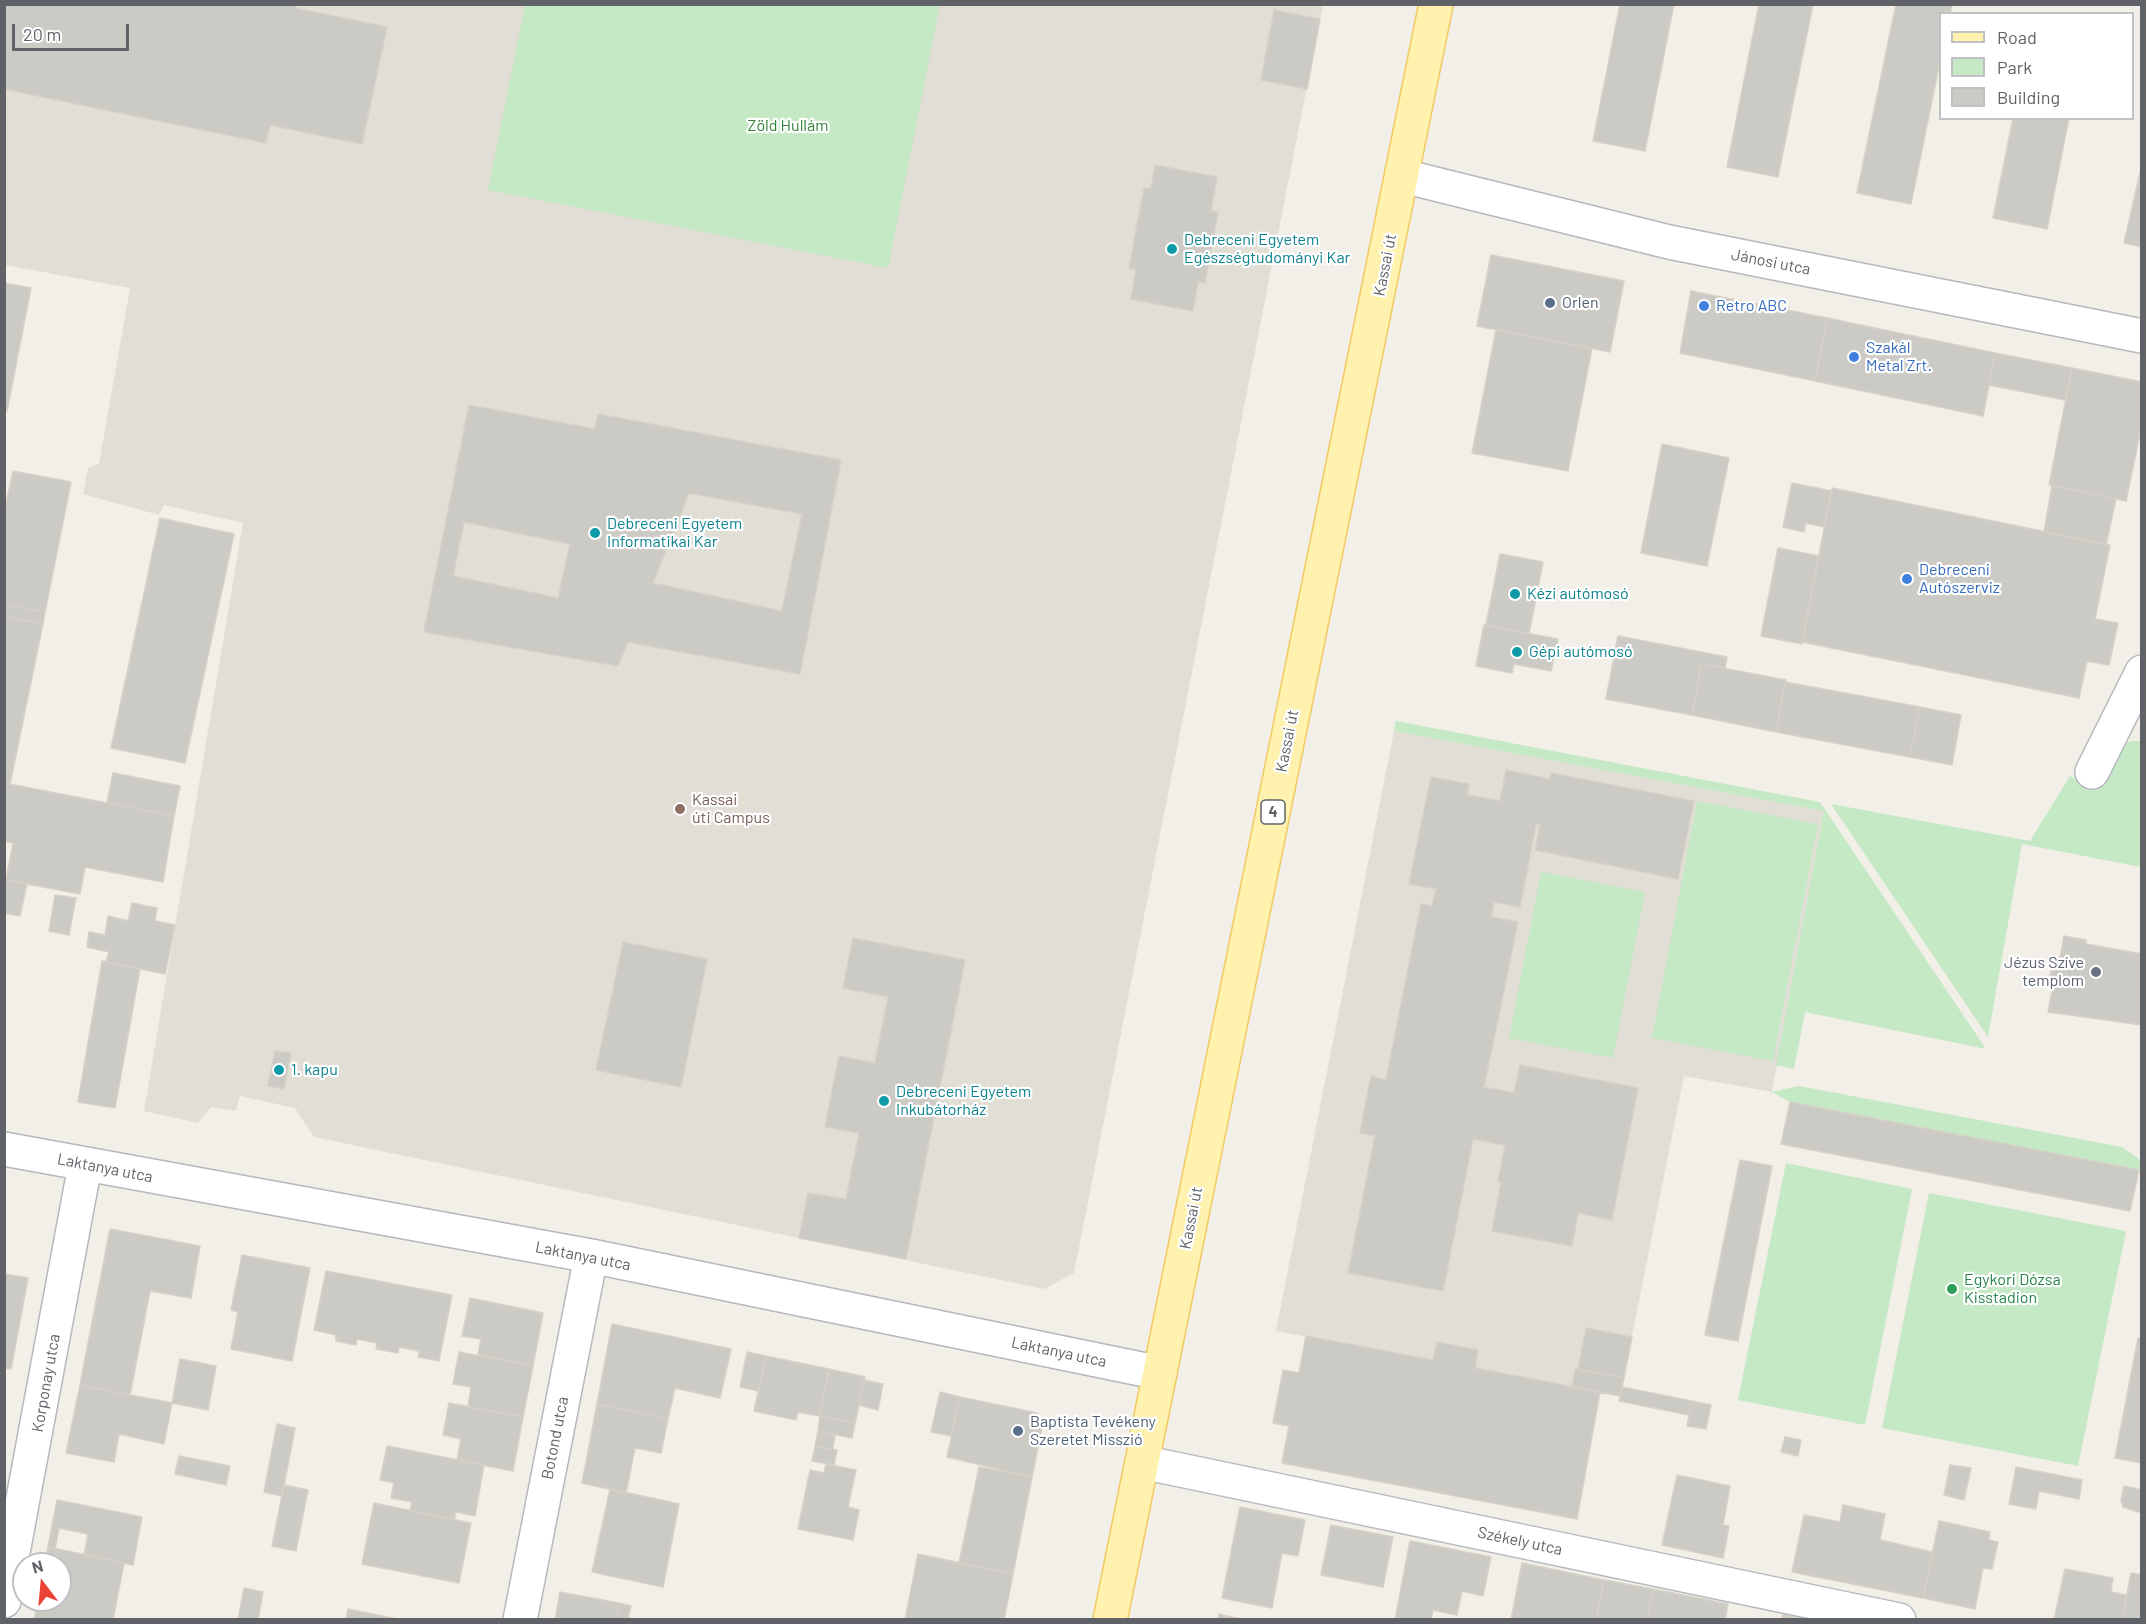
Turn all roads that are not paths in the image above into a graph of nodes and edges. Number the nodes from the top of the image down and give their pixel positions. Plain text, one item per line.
1 (1436, 4) edge
2 (1403, 176) junction
3 (2142, 336) edge
4 (2140, 680) edge
5 (2092, 772) dead end
6 (4, 1149) edge
7 (85, 1165) junction
8 (591, 1256) junction
9 (1160, 1373) junction
10 (1142, 1462) junction
11 (4, 1601) edge
12 (520, 1620) edge
13 (1110, 1620) edge
14 (1899, 1620) edge

1 - 2 main road, Kassai út / 4
2 - 3 street, Jánosi utca
2 - 9 main road, Kassai út / 4
4 - 5 street
6 - 7 street, Laktanya utca
7 - 8 street, Laktanya utca
7 - 11 street, Korponay utca
8 - 9 street, Laktanya utca
8 - 12 street, Botond utca
9 - 10 main road, Kassai út / 4
10 - 13 main road, Kassai út / 4
10 - 14 street, Székely utca

